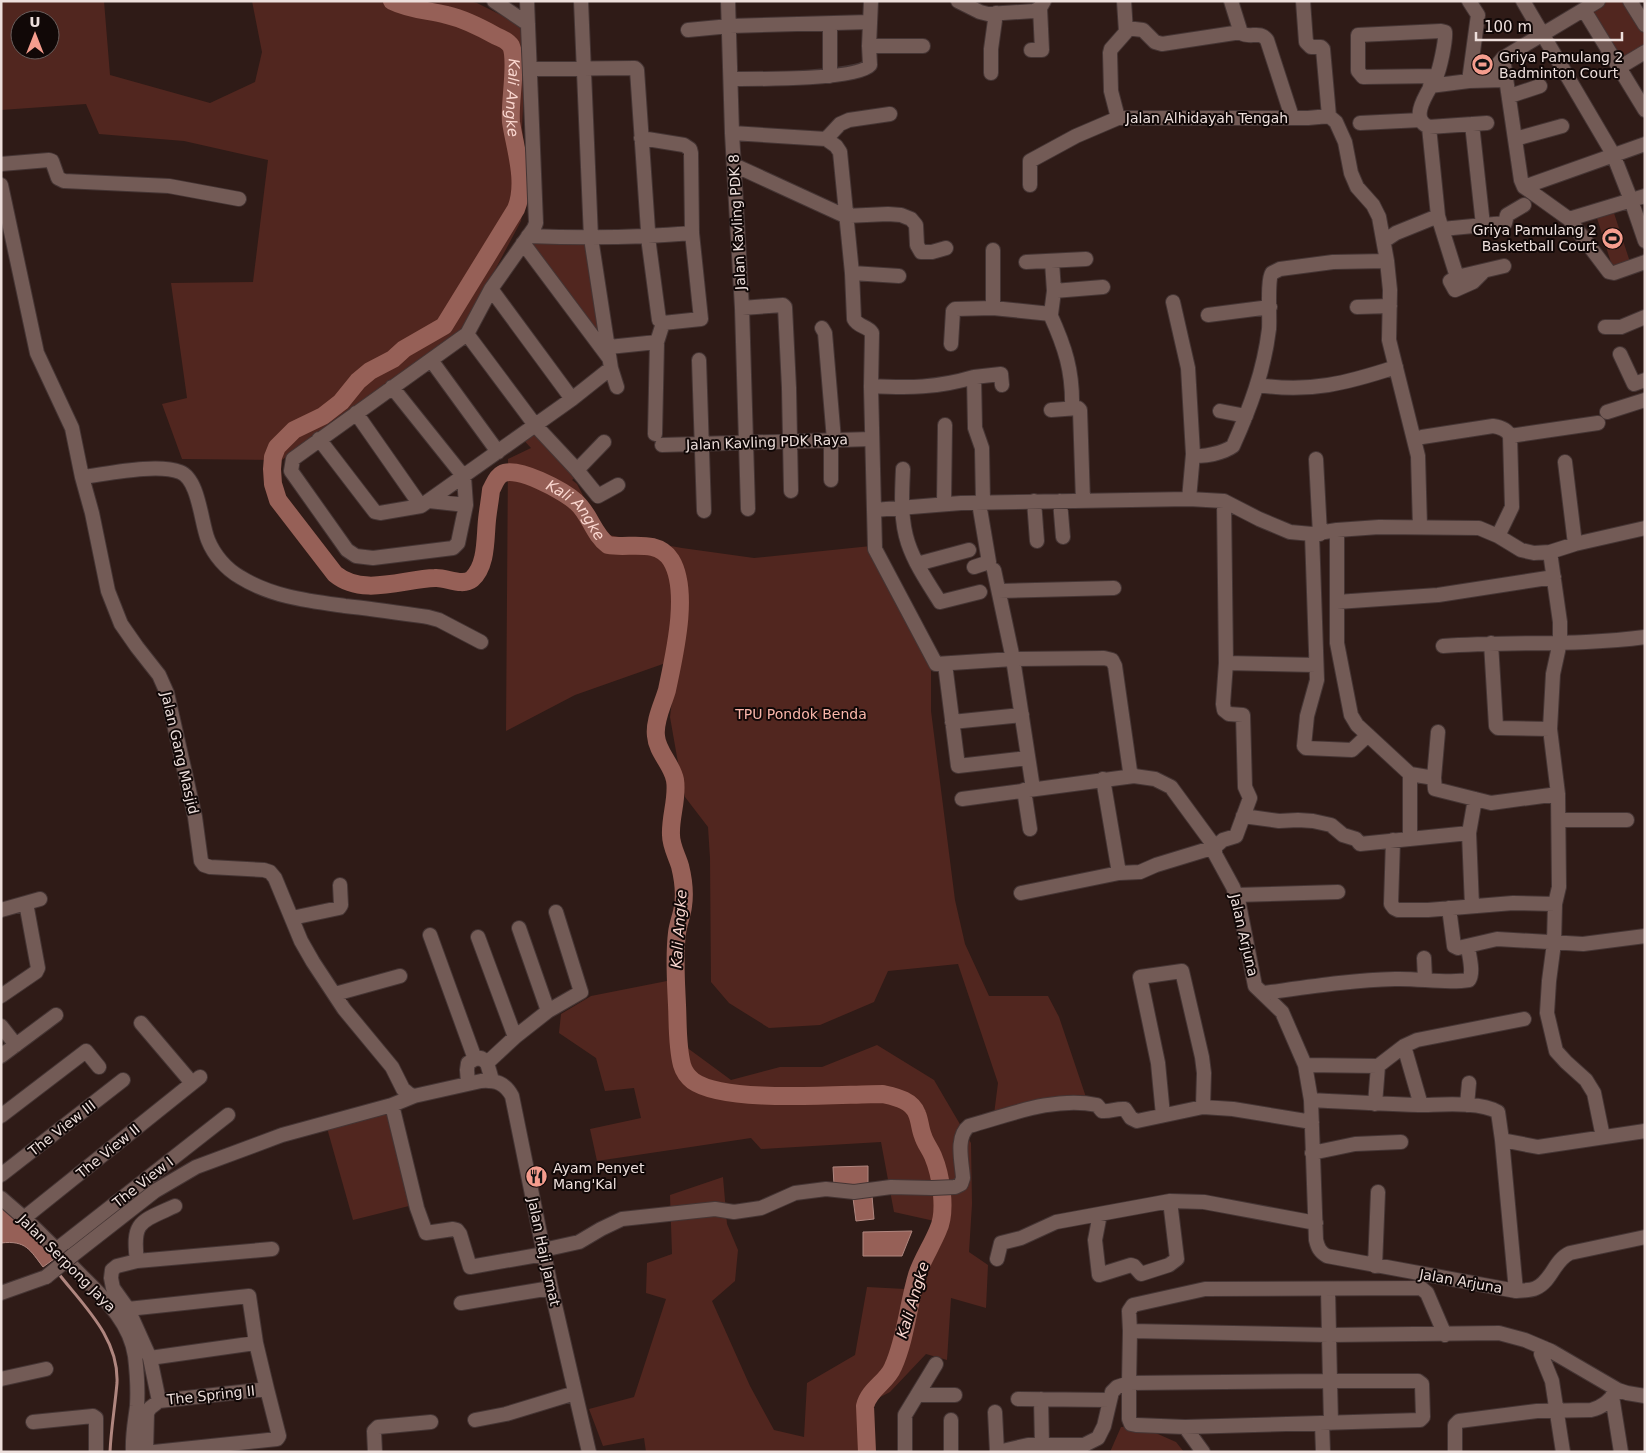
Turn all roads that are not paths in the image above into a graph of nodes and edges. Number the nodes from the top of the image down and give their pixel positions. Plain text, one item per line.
1 (494, 1) edge
2 (527, 1) edge
3 (581, 1) edge
4 (728, 1) edge
5 (872, 1) edge
6 (958, 1) edge
7 (1124, 1) edge
8 (1231, 1) edge
9 (1303, 1) edge
10 (1469, 1) edge
11 (1523, 1) edge
12 (1598, 1) edge
13 (1630, 1) edge
14 (1042, 5) edge
15 (1584, 10) junction
16 (996, 14) junction
17 (869, 22) junction
18 (528, 24) junction
19 (830, 24) junction
20 (1645, 25) edge
21 (730, 26) junction
22 (1126, 28) junction
23 (688, 30) dead end
24 (1240, 32) junction
25 (1544, 35) junction
26 (869, 46) junction
27 (923, 46) dead end
28 (1031, 50) dead end
29 (1645, 52) edge
30 (1620, 67) junction
31 (585, 68) junction
32 (530, 69) junction
33 (990, 73) dead end
34 (830, 76) junction
35 (731, 79) junction
36 (1502, 80) junction
37 (1469, 81) junction
38 (1433, 82) junction
39 (1540, 86) dead end
40 (1510, 96) junction
41 (1645, 110) edge
42 (890, 114) dead end
43 (1329, 116) junction
44 (1292, 117) junction
45 (1118, 118) junction
46 (1360, 124) dead end
47 (1425, 124) junction
48 (1472, 124) junction
49 (1487, 124) dead end
50 (1562, 126) dead end
51 (732, 134) junction
52 (641, 138) junction
53 (826, 139) junction
54 (1515, 139) junction
55 (1645, 144) edge
56 (1613, 154) junction
57 (1, 164) edge
58 (734, 164) junction
59 (1, 185) edge
60 (1030, 185) dead end
61 (1524, 187) junction
62 (1638, 198) edge
63 (239, 199) dead end
64 (1524, 205) dead end
65 (845, 216) junction
66 (1569, 219) junction
67 (1440, 222) junction
68 (1483, 225) junction
69 (692, 233) junction
70 (648, 237) junction
71 (591, 238) junction
72 (525, 240) junction
73 (1384, 241) junction
74 (1645, 242) edge
75 (946, 248) dead end
76 (993, 250) dead end
77 (1086, 259) dead end
78 (1387, 261) junction
79 (1026, 262) dead end
80 (1052, 262) junction
81 (1645, 262) edge
82 (1504, 266) dead end
83 (852, 273) junction
84 (899, 276) dead end
85 (1103, 287) dead end
86 (491, 289) junction
87 (1054, 291) junction
88 (1173, 302) dead end
89 (1390, 306) junction
90 (1270, 307) junction
91 (1357, 307) dead end
92 (742, 308) junction
93 (993, 308) junction
94 (1050, 314) junction
95 (1208, 315) dead end
96 (1645, 317) edge
97 (663, 324) junction
98 (1605, 327) dead end
99 (822, 328) dead end
100 (467, 334) junction
101 (657, 342) junction
102 (951, 344) dead end
103 (1620, 354) dead end
104 (610, 358) junction
105 (431, 360) junction
106 (699, 360) dead end
107 (1396, 367) junction
108 (974, 377) junction
109 (1645, 380) edge
110 (1002, 385) dead end
111 (871, 386) junction
112 (1258, 386) junction
113 (392, 387) junction
114 (616, 387) dead end
115 (572, 399) junction
116 (1645, 400) edge
117 (1072, 408) junction
118 (1052, 410) dead end
119 (1220, 411) dead end
120 (356, 413) junction
121 (1246, 416) junction
122 (535, 425) junction
123 (945, 425) dead end
124 (1510, 436) junction
125 (1422, 437) dead end
126 (872, 439) junction
127 (319, 440) junction
128 (832, 440) junction
129 (604, 442) dead end
130 (745, 442) junction
131 (789, 442) junction
132 (703, 444) junction
133 (498, 452) junction
134 (1192, 454) junction
135 (1316, 459) dead end
136 (1565, 462) dead end
137 (903, 468) dead end
138 (577, 470) junction
139 (82, 477) junction
140 (464, 477) junction
141 (832, 480) dead end
142 (618, 485) dead end
143 (791, 491) dead end
144 (1189, 499) junction
145 (1034, 501) junction
146 (1060, 501) junction
147 (1084, 501) junction
148 (1224, 501) junction
149 (981, 503) junction
150 (425, 504) junction
151 (944, 504) junction
152 (466, 505) junction
153 (902, 507) junction
154 (748, 509) dead end
155 (874, 510) junction
156 (704, 511) dead end
157 (1420, 527) junction
158 (1645, 528) edge
159 (1337, 530) junction
160 (1316, 534) junction
161 (1498, 536) junction
162 (1063, 537) dead end
163 (1037, 541) dead end
164 (1575, 544) junction
165 (969, 550) dead end
166 (1550, 552) junction
167 (917, 564) junction
168 (974, 567) dead end
169 (994, 570) dead end
170 (1554, 577) junction
171 (1114, 588) dead end
172 (999, 591) junction
173 (980, 592) dead end
174 (1337, 602) junction
175 (1645, 637) edge
176 (481, 642) dead end
177 (1560, 642) junction
178 (1491, 643) junction
179 (1443, 646) dead end
180 (1013, 659) junction
181 (941, 664) junction
182 (1226, 664) junction
183 (1316, 665) junction
184 (1022, 715) junction
185 (952, 722) junction
186 (1550, 729) junction
187 (1438, 732) dead end
188 (1368, 735) junction
189 (1028, 758) junction
190 (1410, 774) junction
191 (1134, 776) junction
192 (1434, 778) junction
193 (1103, 780) junction
194 (1028, 786) junction
195 (1558, 794) junction
196 (962, 799) dead end
197 (1474, 799) junction
198 (1244, 816) junction
199 (1559, 820) junction
200 (1628, 820) dead end
201 (1030, 829) dead end
202 (1469, 833) junction
203 (1410, 838) junction
204 (1393, 840) junction
205 (1215, 847) junction
206 (1119, 873) junction
207 (340, 886) dead end
208 (1338, 892) dead end
209 (1021, 893) dead end
210 (1236, 895) junction
211 (40, 899) dead end
212 (26, 903) junction
213 (1555, 904) junction
214 (1472, 906) junction
215 (1449, 908) junction
216 (1, 910) edge
217 (556, 912) dead end
218 (292, 918) junction
219 (519, 928) dead end
220 (430, 935) dead end
221 (1645, 936) edge
222 (478, 937) dead end
223 (1554, 943) junction
224 (1468, 947) junction
225 (1424, 958) dead end
226 (400, 976) dead end
227 (1425, 979) junction
228 (1264, 993) junction
229 (2, 994) edge
230 (334, 994) junction
231 (548, 1011) junction
232 (56, 1014) dead end
233 (1524, 1019) dead end
234 (141, 1023) dead end
235 (1, 1026) edge
236 (515, 1037) junction
237 (16, 1045) junction
238 (1404, 1046) junction
239 (1, 1056) edge
240 (481, 1061) junction
241 (1305, 1065) junction
242 (1378, 1066) junction
243 (99, 1068) dead end
244 (123, 1080) dead end
245 (492, 1080) junction
246 (468, 1083) junction
247 (1469, 1084) dead end
248 (414, 1096) junction
249 (1311, 1100) junction
250 (1375, 1104) junction
251 (392, 1105) junction
252 (1421, 1105) junction
253 (1467, 1105) junction
254 (1203, 1107) junction
255 (228, 1115) dead end
256 (1163, 1115) junction
257 (1, 1116) edge
258 (1312, 1122) junction
259 (1645, 1131) edge
260 (1603, 1137) junction
261 (1502, 1140) junction
262 (1401, 1142) dead end
263 (1312, 1153) junction
264 (1, 1176) edge
265 (1378, 1192) dead end
266 (1, 1198) edge
267 (1170, 1201) junction
268 (174, 1206) dead end
269 (1100, 1214) junction
270 (24, 1218) junction
271 (1316, 1223) junction
272 (1645, 1238) edge
273 (57, 1249) junction
274 (272, 1249) dead end
275 (543, 1252) junction
276 (997, 1259) dead end
277 (137, 1262) junction
278 (1375, 1266) junction
279 (551, 1288) junction
280 (1328, 1289) junction
281 (1516, 1291) junction
282 (1, 1293) edge
283 (461, 1303) dead end
284 (128, 1308) junction
285 (1130, 1331) junction
286 (1446, 1334) junction
287 (1329, 1335) junction
288 (256, 1343) junction
289 (1544, 1348) junction
290 (150, 1358) junction
291 (936, 1364) dead end
292 (46, 1369) dead end
293 (1, 1379) edge
294 (155, 1381) junction
295 (1330, 1381) junction
296 (137, 1383) junction
297 (1129, 1383) junction
298 (267, 1389) junction
299 (574, 1393) junction
300 (1615, 1393) junction
301 (917, 1395) junction
302 (955, 1395) dead end
303 (1645, 1396) edge
304 (1018, 1399) dead end
305 (1041, 1400) junction
306 (1110, 1400) junction
307 (159, 1401) junction
308 (1556, 1410) junction
309 (995, 1412) dead end
310 (475, 1420) dead end
311 (951, 1420) dead end
312 (33, 1422) dead end
313 (431, 1422) dead end
314 (1326, 1423) junction
315 (1185, 1427) junction
316 (1042, 1446) junction
317 (96, 1452) edge
318 (133, 1452) edge
319 (146, 1452) edge
320 (154, 1452) edge
321 (375, 1452) edge
322 (589, 1452) edge
323 (906, 1452) edge
324 (951, 1452) edge
325 (997, 1452) edge
326 (1203, 1452) edge
327 (1323, 1452) edge
328 (1455, 1452) edge
329 (1563, 1452) edge
330 (1621, 1452) edge

1 - 18 street
2 - 18 street
3 - 31 street
4 - 21 street, Jalan Kavling PDK 8
5 - 17 street
6 - 16 street
7 - 22 street
8 - 24 street
9 - 43 street
10 - 37 street
11 - 25 street
12 - 15 street
13 - 20 street
14 - 16 street
14 - 28 street
15 - 25 street
15 - 30 street
16 - 33 street
17 - 19 street
17 - 26 street
18 - 32 street
19 - 21 street
19 - 34 street
21 - 23 street
21 - 35 street, Jalan Kavling PDK 8
22 - 24 street
22 - 45 street
24 - 44 street
25 - 36 street
25 - 56 street
26 - 27 street
26 - 34 street
29 - 30 street
30 - 41 street
31 - 32 street
31 - 52 street
31 - 71 street
32 - 72 street
34 - 35 street
35 - 51 street, Jalan Kavling PDK 8
36 - 37 street
36 - 40 street
37 - 38 street
38 - 38 street
38 - 47 street
39 - 40 street
40 - 54 street
42 - 53 street
43 - 44 street, Jalan Alhidayah Tengah
43 - 73 street
44 - 45 street, Jalan Alhidayah Tengah
45 - 60 street, Jalan Alhidayah Tengah
46 - 47 street
47 - 48 street
47 - 67 street
48 - 49 street
48 - 68 street
50 - 54 street
51 - 53 street
51 - 58 street, Jalan Kavling PDK 8
52 - 69 street
52 - 70 street
53 - 65 street
54 - 61 street
55 - 56 street
56 - 61 street
56 - 62 street
57 - 63 street
58 - 65 street
58 - 92 street, Jalan Kavling PDK 8
59 - 139 street, Jalan Gang Masjid
61 - 66 street
62 - 66 street
62 - 74 street
64 - 68 street
65 - 75 street
65 - 83 street
66 - 81 street
67 - 68 street
67 - 73 street
67 - 82 street
69 - 70 street
69 - 97 street
70 - 71 street
70 - 97 street
71 - 72 street
71 - 104 street
72 - 86 street
72 - 104 street
73 - 78 street
76 - 93 street
77 - 80 street
78 - 89 street
78 - 90 street
79 - 80 street
80 - 87 street
83 - 84 street
83 - 111 street
85 - 87 street
86 - 100 street
86 - 115 street
87 - 94 street
88 - 134 street
89 - 91 street
89 - 107 street
90 - 95 street
90 - 112 street
92 - 130 street, Jalan Kavling PDK 8
92 - 131 street
93 - 94 street
93 - 102 street
94 - 117 street
96 - 98 street
97 - 101 street
99 - 128 street
100 - 105 street
100 - 122 street
101 - 104 street
101 - 132 street, Jalan Kavling PDK Raya
103 - 109 street
104 - 114 street
104 - 115 street
105 - 113 street
105 - 133 street
106 - 132 street
107 - 112 street
107 - 157 street
108 - 110 street
108 - 111 street
108 - 149 street
111 - 126 street
112 - 121 street
113 - 120 street
113 - 140 street
115 - 122 street
116 - 124 street
117 - 118 street
117 - 147 street
119 - 121 street
120 - 127 street
120 - 150 street
121 - 134 street
122 - 133 street
122 - 138 street
123 - 151 street
124 - 125 street
124 - 161 street
126 - 128 street, Jalan Kavling PDK Raya
126 - 155 street
127 - 150 street
127 - 152 street
128 - 131 street, Jalan Kavling PDK Raya
128 - 141 street
129 - 138 street
130 - 131 street, Jalan Kavling PDK Raya
130 - 132 street, Jalan Kavling PDK Raya
130 - 154 street, Jalan Kavling PDK 8
131 - 143 street
132 - 156 street
133 - 140 street
134 - 144 street
135 - 160 street
136 - 164 street
137 - 153 street
138 - 142 street
139 - 176 street
139 - 218 street, Jalan Gang Masjid
140 - 150 street
140 - 152 street
144 - 147 street
144 - 148 street
145 - 146 street
145 - 149 street
145 - 163 street
146 - 147 street
146 - 162 street
148 - 160 street
148 - 182 street
149 - 151 street
149 - 168 street
150 - 152 street
151 - 153 street
153 - 155 street
153 - 167 street
155 - 181 street
157 - 159 street
157 - 161 street
158 - 164 street
159 - 160 street
159 - 174 street
160 - 183 street
161 - 166 street
164 - 166 street
165 - 167 street
166 - 170 street
167 - 173 street
169 - 172 street
170 - 174 street
170 - 177 street
171 - 172 street
172 - 180 street
174 - 188 street
175 - 177 street
177 - 178 street
177 - 186 street
178 - 179 street
178 - 186 street
180 - 181 street
180 - 184 street
180 - 191 street
181 - 185 street
182 - 183 street
182 - 198 street
183 - 188 street
184 - 185 street
184 - 189 street
185 - 189 street
186 - 195 street
187 - 192 street
188 - 190 street
189 - 194 street
190 - 192 street
190 - 203 street
191 - 193 street, Jalan Arjuna
191 - 205 street, Jalan Arjuna
192 - 197 street
193 - 194 street, Jalan Arjuna
193 - 206 street
194 - 196 street, Jalan Arjuna
194 - 201 street
195 - 197 street
195 - 199 street
197 - 202 street
198 - 204 street
198 - 205 street
199 - 200 street
199 - 213 street
202 - 203 street
202 - 214 street
203 - 204 street
204 - 215 street
205 - 206 street
205 - 210 street, Jalan Arjuna
206 - 209 street
207 - 218 street
208 - 210 street
210 - 228 street, Jalan Arjuna
211 - 212 street
212 - 216 street
212 - 229 street
213 - 214 street
213 - 223 street
214 - 215 street
215 - 224 street
217 - 231 street
218 - 230 street, Jalan Gang Masjid
219 - 231 street
220 - 240 street
221 - 223 street
222 - 236 street
223 - 224 street
223 - 260 street
224 - 227 street
225 - 227 street
226 - 230 street
227 - 228 street
228 - 241 street, Jalan Arjuna
230 - 248 street, Jalan Gang Masjid
231 - 236 street
232 - 237 street
233 - 238 street
234 - 270 street, The View II
235 - 237 street
236 - 240 street
237 - 239 street
238 - 242 street
238 - 252 street
240 - 245 street
240 - 246 street
241 - 242 street
241 - 249 street, Jalan Arjuna
242 - 250 street
243 - 257 street
244 - 264 street, The View III
245 - 246 street
245 - 275 street, Jalan Haji Jamat
246 - 248 street
247 - 253 street
248 - 251 street
249 - 250 street
249 - 258 street, Jalan Arjuna
250 - 252 street
251 - 275 street
251 - 282 street, bridge
252 - 253 street
253 - 261 street
254 - 256 street
254 - 256 street
254 - 258 street
255 - 273 street, The View I
256 - 275 street
258 - 263 street, Jalan Arjuna
259 - 260 street
260 - 261 street
261 - 281 street
262 - 263 street
263 - 271 street, Jalan Arjuna
265 - 278 street
266 - 270 street, Jalan Serpong Jaya
267 - 269 street
267 - 269 street
267 - 271 street
268 - 277 street
269 - 276 street
270 - 273 street, Jalan Serpong Jaya
271 - 278 street, Jalan Arjuna
272 - 281 street, Jalan Arjuna
273 - 296 street, Jalan Serpong Jaya
274 - 277 street
275 - 279 street, Jalan Haji Jamat
277 - 284 street
278 - 281 street, Jalan Arjuna
279 - 283 street
279 - 299 street, Jalan Haji Jamat
280 - 285 street
280 - 286 street
280 - 287 street
284 - 288 street
284 - 290 street
285 - 287 street
285 - 297 street
286 - 287 street
286 - 289 street
287 - 295 street
288 - 290 street
288 - 298 street
289 - 300 street
289 - 308 street
290 - 294 street
291 - 301 street
292 - 293 street
294 - 296 street
294 - 307 street
295 - 297 street
295 - 314 street
295 - 314 street
296 - 318 street, Jalan Serpong Jaya
297 - 306 street
297 - 315 street
298 - 307 street, The Spring II
298 - 320 street, The Spring II
299 - 310 street
299 - 322 street, Jalan Haji Jamat
300 - 303 street
300 - 308 street
300 - 330 street
301 - 302 street
301 - 323 street
304 - 305 street
305 - 306 street
305 - 316 street
306 - 316 street
307 - 319 street
308 - 328 street
308 - 329 street
309 - 325 street
311 - 324 street
312 - 317 street
313 - 321 street
314 - 315 street
314 - 327 street
315 - 326 street
316 - 325 street

